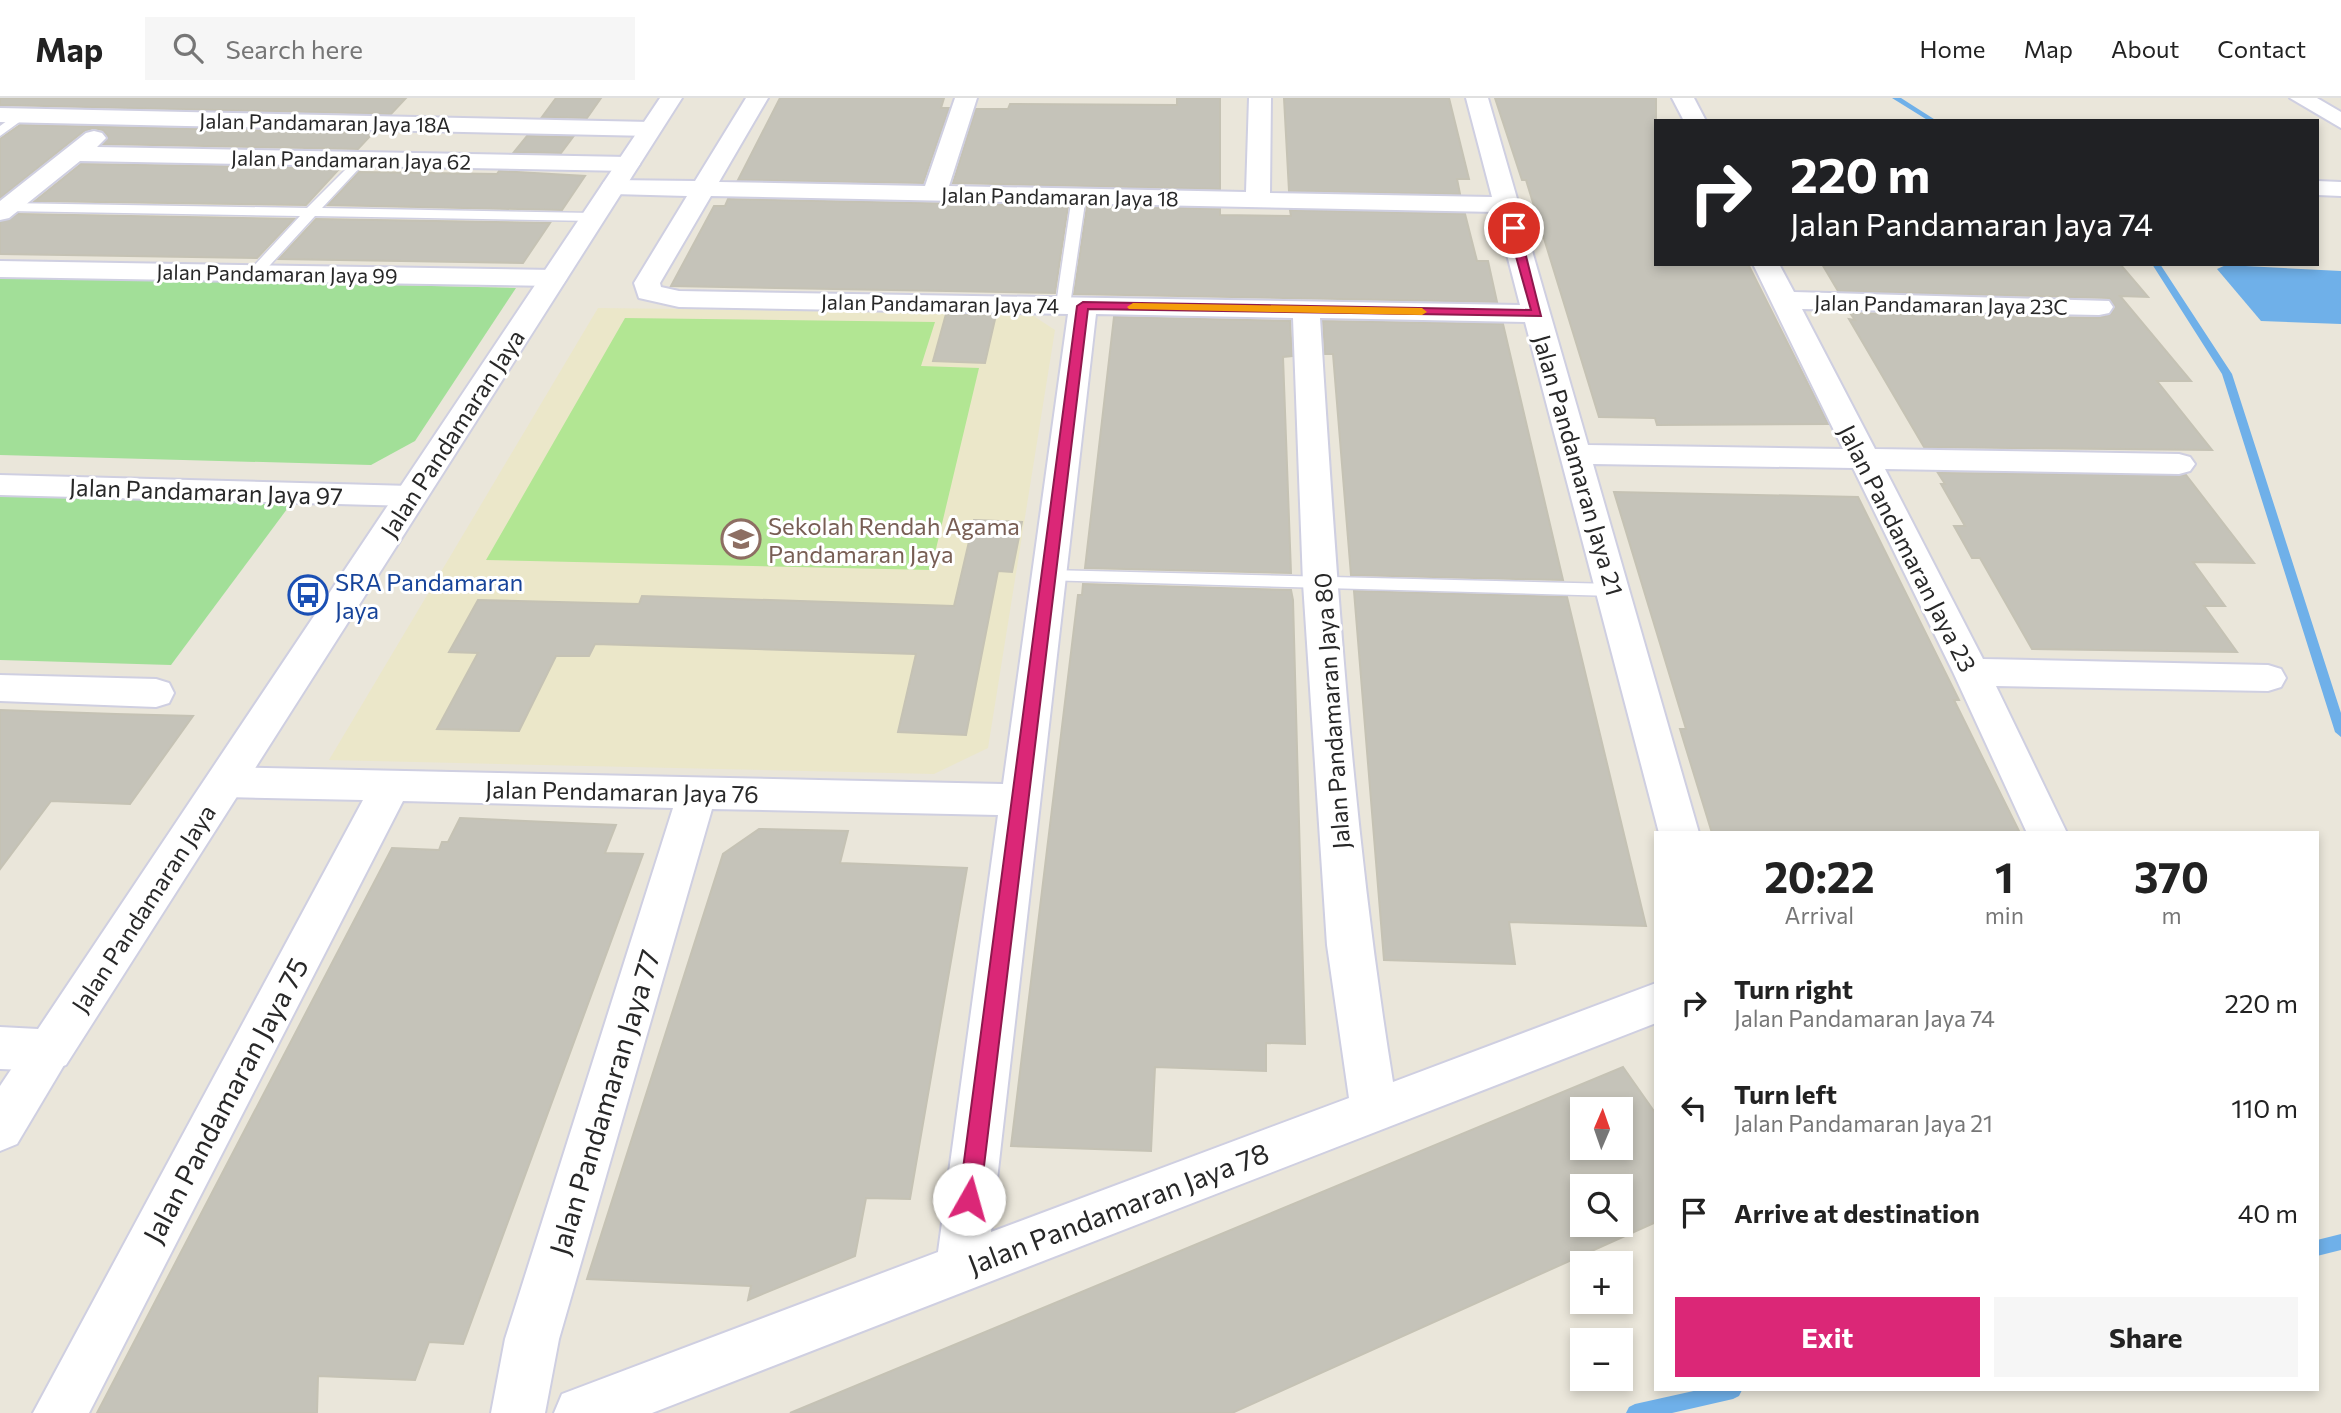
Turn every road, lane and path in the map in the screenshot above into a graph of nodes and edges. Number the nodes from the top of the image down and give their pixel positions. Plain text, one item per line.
1 (671, 98) edge
2 (757, 98) edge
3 (967, 98) edge
4 (1260, 98) edge
5 (1477, 98) edge
6 (1683, 98) edge
7 (2301, 98) edge
8 (441, 107) dead end
9 (119, 108) edge
10 (11, 115) edge
11 (1694, 119) edge
12 (2341, 121) edge
13 (425, 124) junction
14 (651, 129) junction
15 (0, 132) edge
16 (74, 154) junction
17 (360, 159) junction
18 (620, 176) junction
19 (2319, 188) edge
20 (704, 189) junction
21 (2341, 189) edge
22 (934, 193) junction
23 (1079, 196) junction
24 (1258, 200) junction
25 (1508, 205) junction
26 (3, 210) edge
27 (310, 213) junction
28 (594, 217) junction
29 (1767, 266) edge
30 (0, 268) edge
31 (255, 273) junction
32 (554, 278) junction
33 (1784, 300) junction
34 (1073, 305) junction
35 (2099, 307) dead end
36 (1306, 310) junction
37 (1537, 314) junction
38 (1576, 454) junction
39 (1861, 458) junction
40 (2179, 464) dead end
41 (0, 485) edge
42 (411, 496) junction
43 (1049, 576) junction
44 (1320, 583) junction
45 (1614, 590) junction
46 (1971, 671) junction
47 (2268, 678) dead end
48 (0, 688) edge
49 (156, 693) dead end
50 (225, 782) junction
51 (391, 786) junction
52 (697, 793) junction
53 (1020, 800) junction
54 (1678, 831) edge
55 (2046, 831) edge
56 (1654, 1004) edge
57 (0, 1048) edge
58 (50, 1050) junction
59 (1374, 1110) junction
60 (0, 1128) edge
61 (961, 1268) junction
62 (60, 1413) edge
63 (518, 1413) edge
64 (581, 1413) edge

1 - 14 street, Jalan Pandamaran Jaya
2 - 20 street
3 - 22 street
4 - 24 street
5 - 25 street, Jalan Pandamaran Jaya 21
6 - 11 street
7 - 12 street
8 - 13 street
9 - 10 street, Jalan Pandamaran Jaya 18A
9 - 13 street, Jalan Pandamaran Jaya 18A
9 - 16 street
10 - 15 lane
13 - 14 street, Jalan Pandamaran Jaya 18A
14 - 18 street, Jalan Pandamaran Jaya
16 - 17 street, Jalan Pandamaran Jaya 62
16 - 26 street
17 - 18 street, Jalan Pandamaran Jaya 62
17 - 27 lane
18 - 20 street, Jalan Pandamaran Jaya 18
18 - 28 street, Jalan Pandamaran Jaya
19 - 21 street
20 - 22 street, Jalan Pandamaran Jaya 18
20 - 34 street, Jalan Pandamaran Jaya 74
22 - 23 street, Jalan Pandamaran Jaya 18
23 - 24 street, Jalan Pandamaran Jaya 18
23 - 34 lane
24 - 25 street, Jalan Pandamaran Jaya 18
25 - 37 street, Jalan Pandamaran Jaya 21
26 - 27 lane
27 - 28 lane
27 - 31 lane
28 - 32 street, Jalan Pandamaran Jaya
29 - 33 street, Jalan Pandamaran Jaya 23
30 - 31 street, Jalan Pandamaran Jaya 99
31 - 32 street, Jalan Pandamaran Jaya 99
32 - 42 street, Jalan Pandamaran Jaya
33 - 35 street, Jalan Pandamaran Jaya 23C
33 - 39 street, Jalan Pandamaran Jaya 23
34 - 36 street, Jalan Pandamaran Jaya 74
34 - 43 street
36 - 37 street, Jalan Pandamaran Jaya 74
36 - 44 street, Jalan Pandamaran Jaya 80
37 - 38 street, Jalan Pandamaran Jaya 21
38 - 39 street
38 - 45 street, Jalan Pandamaran Jaya 21
39 - 40 street
39 - 46 street, Jalan Pandamaran Jaya 23
41 - 42 street, Jalan Pandamaran Jaya 97
42 - 50 street, Jalan Pandamaran Jaya
43 - 44 lane
43 - 53 street
44 - 45 lane
44 - 59 street, Jalan Pandamaran Jaya 80
45 - 54 street, Jalan Pandamaran Jaya 21
46 - 47 street
46 - 55 street, Jalan Pandamaran Jaya 23
48 - 49 street
50 - 51 street, Jalan Pendamaran Jaya 76
50 - 58 street, Jalan Pandamaran Jaya
51 - 52 street, Jalan Pendamaran Jaya 76
51 - 62 street, Jalan Pandamaran Jaya 75
52 - 53 street, Jalan Pendamaran Jaya 76
52 - 63 street, Jalan Pandamaran Jaya 77
53 - 61 street
56 - 59 street, Jalan Pandamaran Jaya 78
57 - 58 street
58 - 60 street, Jalan Pandamaran Jaya
59 - 61 street, Jalan Pandamaran Jaya 78
61 - 64 street, Jalan Pandamaran Jaya 78

